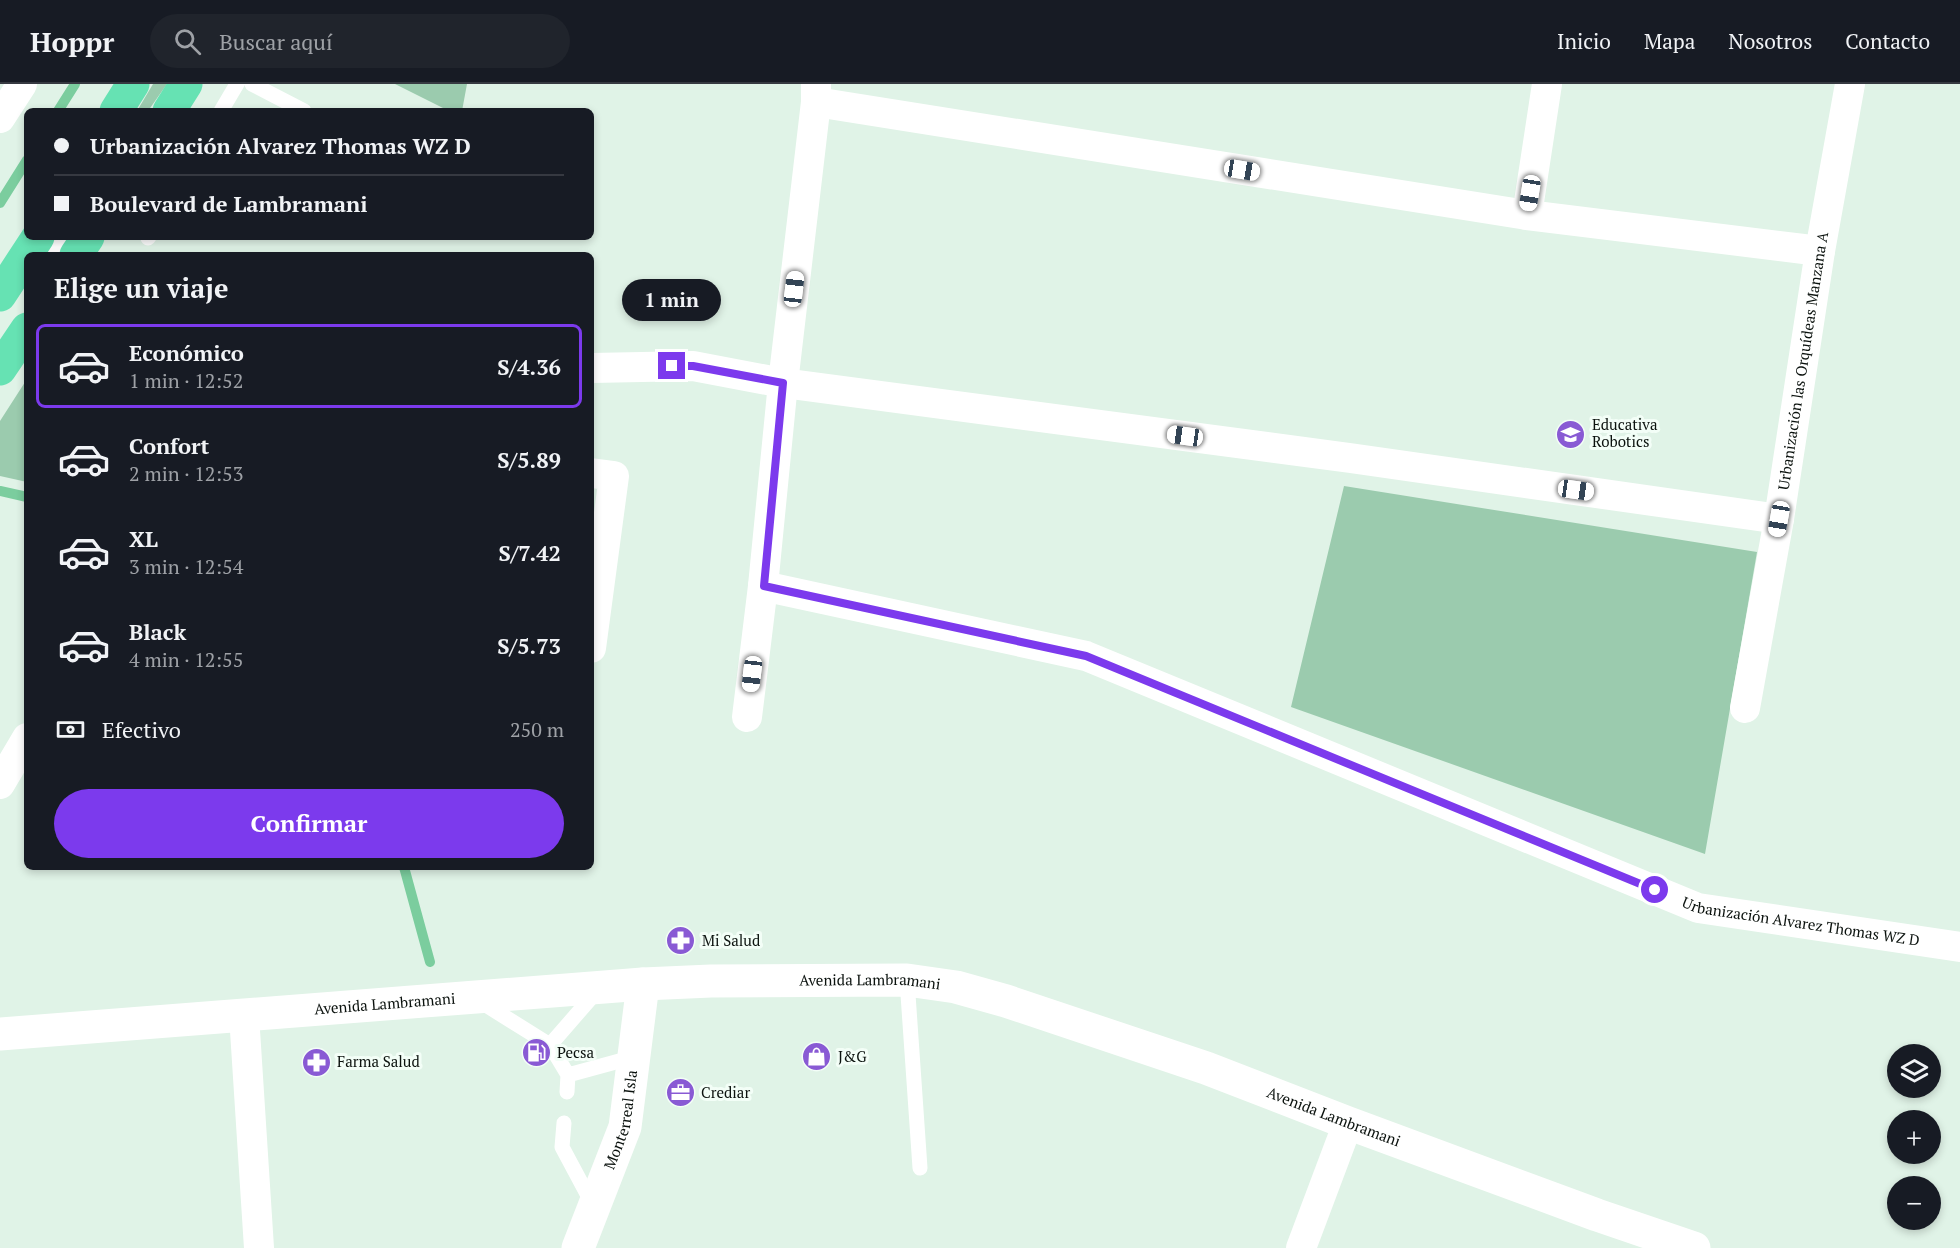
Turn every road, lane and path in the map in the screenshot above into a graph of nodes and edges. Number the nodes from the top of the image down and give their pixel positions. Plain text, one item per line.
1 (22, 84) edge
2 (133, 84) edge
3 (186, 84) edge
4 (237, 84) edge
5 (252, 84) edge
6 (1546, 84) edge
7 (1850, 84) edge
8 (816, 93) edge
9 (118, 108) edge
10 (171, 108) edge
11 (223, 108) edge
12 (298, 108) edge
13 (0, 118) edge
14 (1527, 214) junction
15 (42, 240) edge
16 (1820, 251) junction
17 (60, 252) edge
18 (24, 257) edge
19 (0, 295) edge
20 (24, 333) edge
21 (594, 368) edge
22 (0, 369) edge
23 (783, 383) junction
24 (594, 473) edge
25 (1779, 519) junction
26 (764, 586) junction
27 (594, 626) edge
28 (1745, 708) dead end
29 (747, 717) dead end
30 (24, 743) edge
31 (0, 784) edge
32 (1960, 947) edge
33 (907, 980) junction
34 (643, 984) junction
35 (600, 987) junction
36 (474, 997) junction
37 (244, 1015) junction
38 (0, 1034) edge
39 (550, 1045) junction
40 (634, 1057) junction
41 (568, 1075) junction
42 (567, 1092) dead end
43 (564, 1123) dead end
44 (1348, 1123) junction
45 (920, 1168) dead end
46 (595, 1208) junction
47 (260, 1248) edge
48 (578, 1248) edge
49 (1301, 1248) edge
50 (1694, 1248) edge

1 - 13 street
2 - 9 main road
3 - 10 main road
4 - 11 lane
5 - 12 lane
6 - 14 street
7 - 16 street, Urbanización las Orquídeas Manzana A
8 - 14 street
8 - 23 street
14 - 16 street
15 - 17 street
16 - 25 street, Urbanización las Orquídeas Manzana A
18 - 19 main road
20 - 22 main road
21 - 23 street
23 - 25 street
23 - 26 street
24 - 27 street
25 - 28 street, Urbanización las Orquídeas Manzana A
26 - 29 street
26 - 32 street, Urbanización Alvarez Thomas WZ D
30 - 31 street
33 - 34 main road, Avenida Lambramani
33 - 44 main road, Avenida Lambramani
33 - 45 lane
34 - 35 main road, Avenida Lambramani
34 - 40 main road, Monterreal Isla
35 - 36 main road, Avenida Lambramani
35 - 39 lane
36 - 37 main road, Avenida Lambramani
36 - 39 lane
37 - 38 main road, Avenida Lambramani
37 - 47 street
39 - 41 lane
40 - 41 lane
40 - 46 main road, Monterreal Isla
41 - 42 lane
43 - 46 lane
44 - 49 street
44 - 50 main road, Avenida Lambramani
46 - 48 main road, Monterreal Isla

